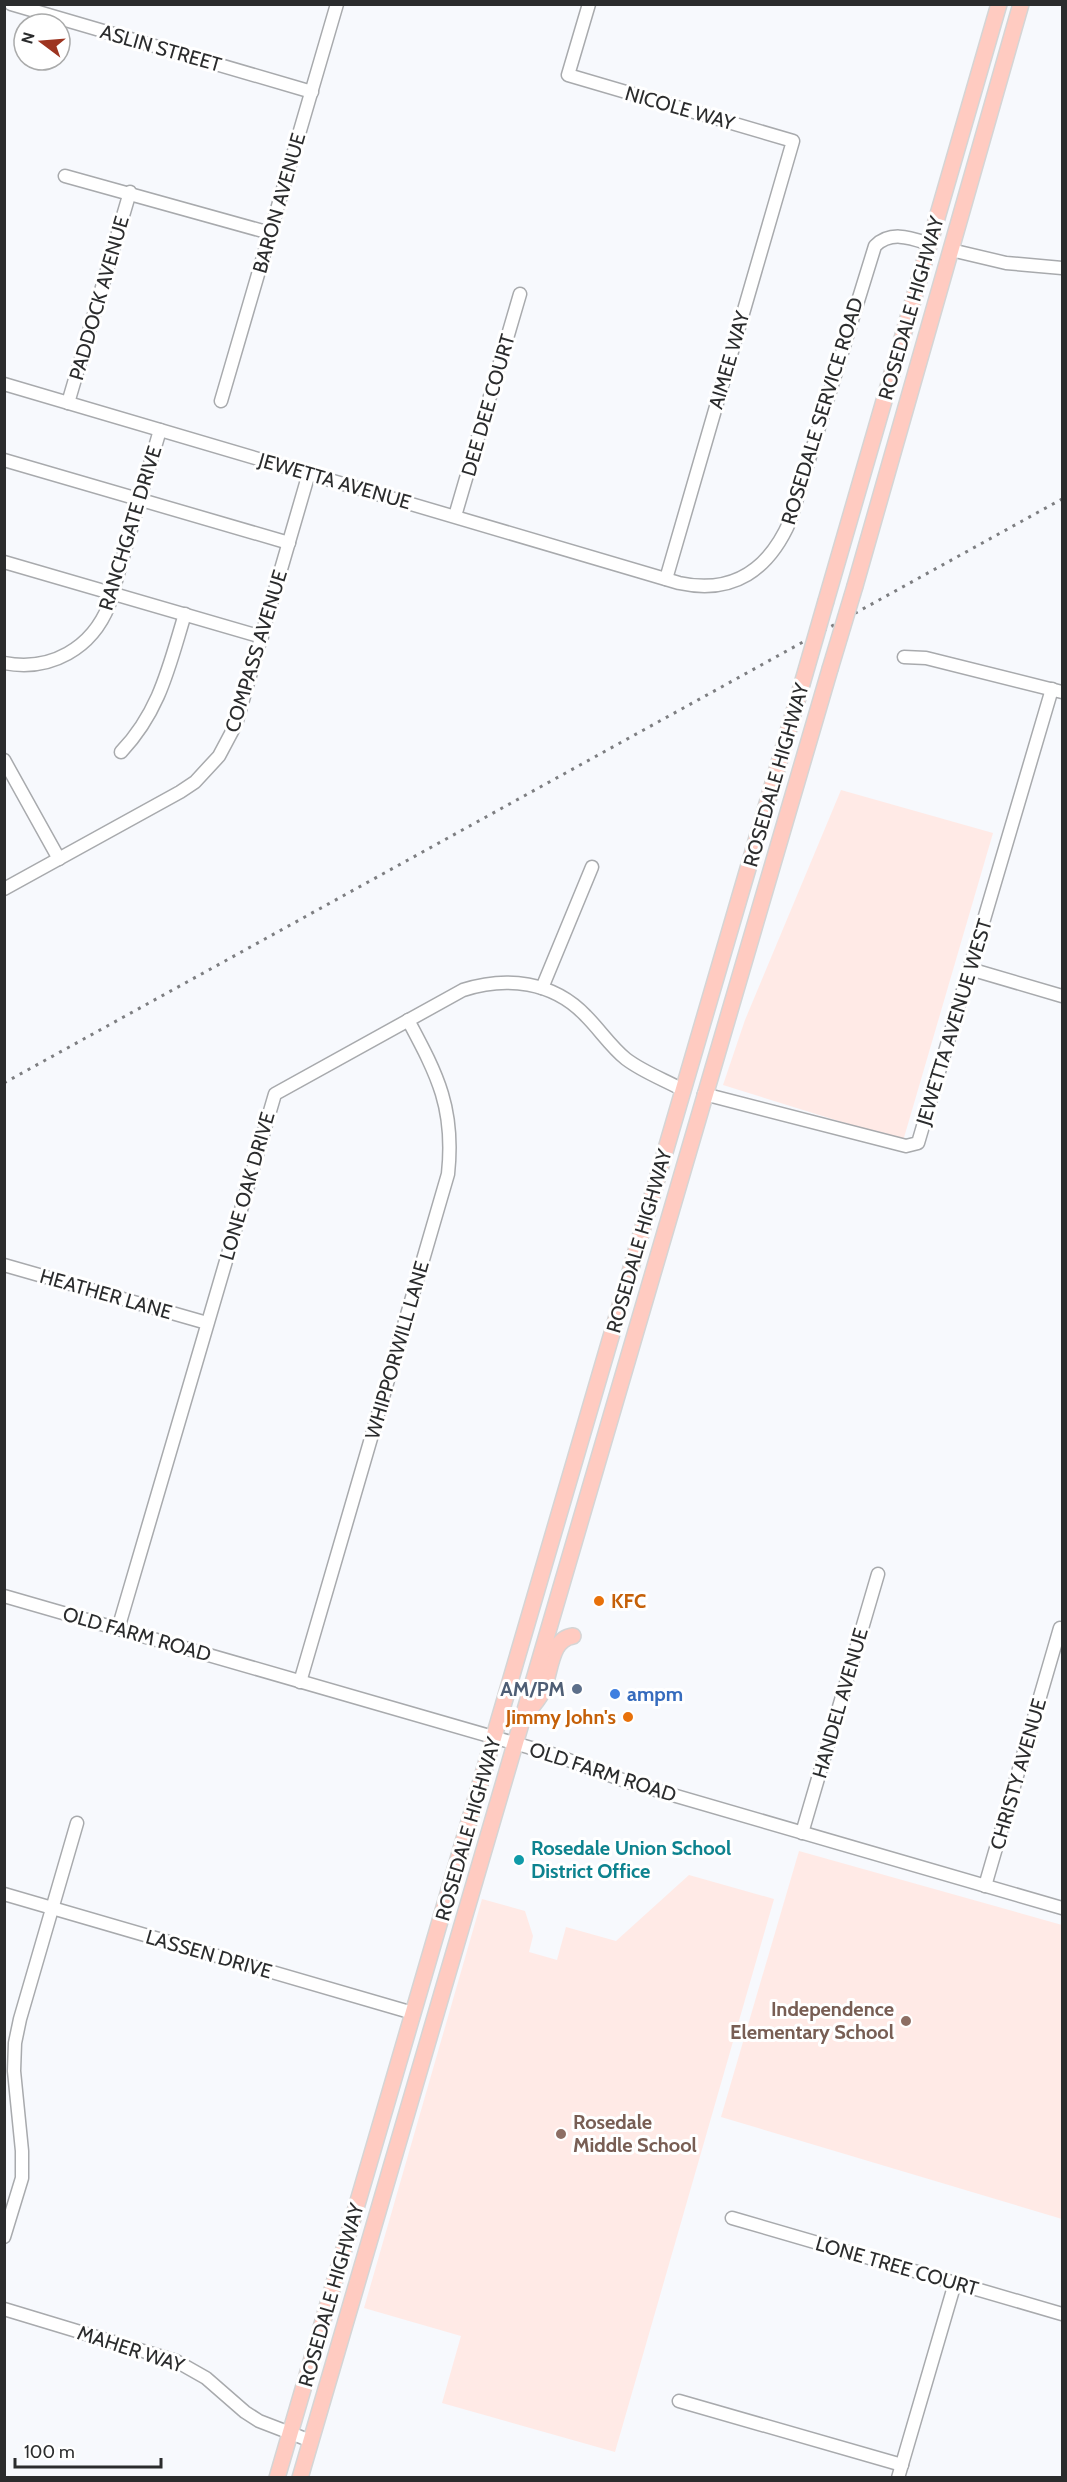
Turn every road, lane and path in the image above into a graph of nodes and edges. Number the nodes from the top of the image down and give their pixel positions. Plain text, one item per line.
1 (11, 4) edge
2 (337, 4) edge
3 (589, 4) edge
4 (999, 4) edge
5 (1016, 4) edge
6 (1021, 4) edge
7 (1016, 22) junction
8 (312, 92) junction
9 (968, 112) junction
10 (793, 141) joint
11 (64, 176) dead end
12 (130, 192) junction
13 (270, 233) junction
14 (930, 244) junction
15 (951, 249) junction
16 (1062, 268) edge
17 (520, 294) dead end
18 (4, 384) edge
19 (221, 401) dead end
20 (68, 403) junction
21 (160, 429) junction
22 (892, 459) junction
23 (4, 460) edge
24 (309, 473) junction
25 (140, 500) junction
26 (455, 516) junction
27 (289, 543) junction
28 (4, 562) edge
29 (666, 579) junction
30 (112, 593) junction
31 (184, 614) junction
32 (262, 637) junction
33 (904, 657) dead end
34 (4, 663) edge
35 (1057, 690) edge
36 (121, 752) dead end
37 (4, 760) edge
38 (752, 857) junction
39 (59, 859) junction
40 (592, 867) dead end
41 (4, 889) edge
42 (970, 969) junction
43 (542, 988) junction
44 (1062, 996) edge
45 (408, 1020) junction
46 (683, 1090) junction
47 (704, 1094) junction
48 (663, 1237) junction
49 (4, 1265) edge
50 (207, 1323) junction
51 (596, 1389) junction
52 (573, 1545) junction
53 (878, 1574) dead end
54 (4, 1596) edge
55 (1060, 1628) dead end
56 (118, 1629) junction
57 (573, 1636) dead end
58 (300, 1682) junction
59 (522, 1720) junction
60 (494, 1738) junction
61 (515, 1744) junction
62 (77, 1823) dead end
63 (802, 1833) junction
64 (985, 1886) junction
65 (4, 1894) edge
66 (52, 1908) junction
67 (1062, 1908) edge
68 (442, 1916) junction
69 (413, 2013) junction
70 (430, 2032) junction
71 (732, 2218) dead end
72 (4, 2237) edge
73 (955, 2283) junction
74 (4, 2309) edge
75 (1062, 2314) edge
76 (679, 2400) dead end
77 (290, 2435) junction
78 (311, 2442) junction
79 (900, 2471) edge
80 (277, 2478) edge
81 (300, 2478) edge

1 - 8 street, ASLIN STREET
2 - 8 street, BARON AVENUE
3 - 10 street, NICOLE WAY
4 - 9 main road, ROSEDALE HIGHWAY
5 - 7 main road
6 - 7 main road, ROSEDALE HIGHWAY
7 - 15 main road, ROSEDALE HIGHWAY
8 - 13 street, BARON AVENUE
9 - 14 main road, ROSEDALE HIGHWAY
9 - 15 main road
10 - 29 street, AIMEE WAY
11 - 12 street
12 - 13 street
12 - 20 street, PADDOCK AVENUE
13 - 19 street, BARON AVENUE
14 - 22 main road
14 - 29 street, ROSEDALE SERVICE ROAD
14 - 38 main road, ROSEDALE HIGHWAY, bridge
15 - 16 street
15 - 22 main road, ROSEDALE HIGHWAY
17 - 26 street, DEE DEE COURT
18 - 20 street, JEWETTA AVENUE
20 - 21 street, JEWETTA AVENUE
21 - 24 street, JEWETTA AVENUE
21 - 25 street, RANCHGATE DRIVE
22 - 47 main road, ROSEDALE HIGHWAY, bridge
23 - 25 street
24 - 26 street, JEWETTA AVENUE
24 - 27 street, COMPASS AVENUE
25 - 27 street
25 - 30 street, RANCHGATE DRIVE
26 - 29 street, JEWETTA AVENUE
27 - 32 street, COMPASS AVENUE
28 - 30 street
30 - 31 street
30 - 34 street, RANCHGATE DRIVE
31 - 32 street
31 - 36 street
32 - 39 street, COMPASS AVENUE
33 - 35 street
35 - 42 street, JEWETTA AVENUE WEST
37 - 39 street
38 - 46 main road, ROSEDALE HIGHWAY
38 - 47 main road
39 - 41 street, COMPASS AVENUE
40 - 43 street
42 - 44 street
42 - 47 street, JEWETTA AVENUE WEST
43 - 45 street, LONE OAK DRIVE
43 - 46 street, LONE OAK DRIVE
45 - 50 street, LONE OAK DRIVE
45 - 58 street, WHIPPORWILL LANE
46 - 48 main road
46 - 51 main road, ROSEDALE HIGHWAY
47 - 48 main road, ROSEDALE HIGHWAY
48 - 52 main road, ROSEDALE HIGHWAY
49 - 50 street, HEATHER LANE
50 - 56 street, LONE OAK DRIVE
51 - 52 main road
51 - 60 main road, ROSEDALE HIGHWAY
52 - 59 main road, ROSEDALE HIGHWAY
53 - 63 street, HANDEL AVENUE
54 - 56 street, OLD FARM ROAD
55 - 64 street, CHRISTY AVENUE
56 - 58 street, OLD FARM ROAD
57 - 59 main road
58 - 60 street, OLD FARM ROAD
59 - 61 main road, ROSEDALE HIGHWAY
60 - 61 street, OLD FARM ROAD
60 - 68 main road, ROSEDALE HIGHWAY
61 - 63 street, OLD FARM ROAD
61 - 70 main road, ROSEDALE HIGHWAY
62 - 66 street
63 - 64 street, OLD FARM ROAD
64 - 67 street, OLD FARM ROAD
65 - 66 street, LASSEN DRIVE
66 - 69 street, LASSEN DRIVE
66 - 72 street
68 - 69 main road, ROSEDALE HIGHWAY
68 - 70 main road
69 - 77 main road, ROSEDALE HIGHWAY
70 - 78 main road, ROSEDALE HIGHWAY
71 - 73 street, LONE TREE COURT
73 - 75 street, LONE TREE COURT
73 - 79 street
74 - 77 street, MAHER WAY
76 - 79 street
77 - 78 street, MAHER WAY
77 - 80 main road, ROSEDALE HIGHWAY
78 - 81 main road, ROSEDALE HIGHWAY

